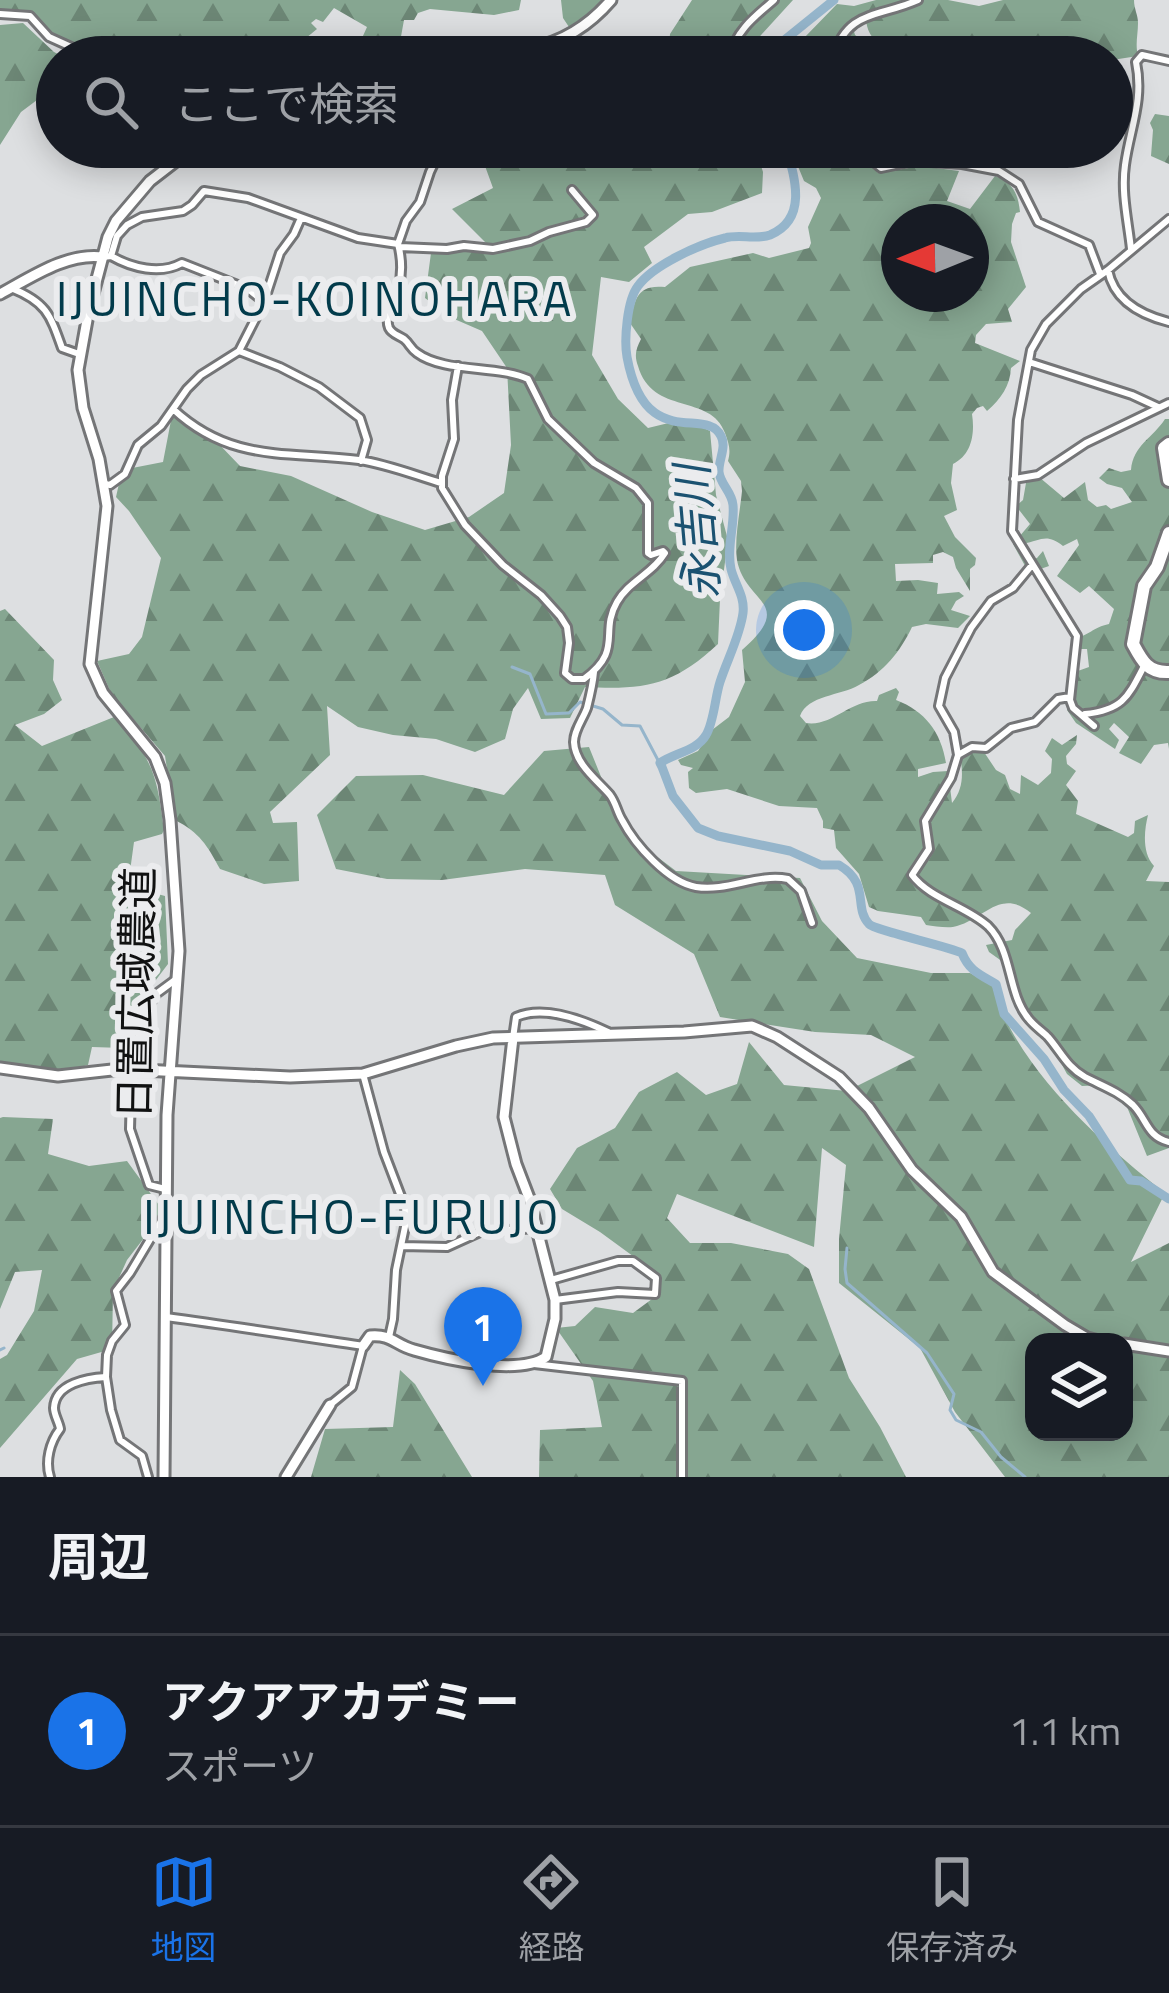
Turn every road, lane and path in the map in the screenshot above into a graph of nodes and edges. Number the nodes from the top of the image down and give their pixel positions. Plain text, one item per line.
1 (611, 0) edge
2 (774, 0) edge
3 (918, 0) edge
4 (0, 14) edge
5 (48, 36) edge
6 (563, 36) edge
7 (737, 36) edge
8 (842, 36) edge
9 (1169, 61) edge
10 (1133, 132) edge
11 (167, 168) edge
12 (432, 168) edge
13 (987, 168) edge
14 (1125, 168) edge
15 (572, 190) dead end
16 (301, 218) junction
17 (1169, 218) edge
18 (399, 246) junction
19 (1131, 249) junction
20 (107, 257) junction
21 (1104, 272) junction
22 (11, 288) junction
23 (0, 294) edge
24 (264, 302) junction
25 (1169, 322) edge
26 (238, 351) junction
27 (79, 354) junction
28 (1029, 362) junction
29 (458, 366) junction
30 (1169, 403) edge
31 (1158, 407) junction
32 (173, 409) junction
33 (1169, 444) edge
34 (361, 460) junction
35 (1014, 479) junction
36 (1169, 480) edge
37 (105, 484) junction
38 (442, 484) junction
39 (1169, 533) edge
40 (1032, 565) junction
41 (1145, 665) junction
42 (594, 671) junction
43 (1169, 672) edge
44 (1070, 697) junction
45 (1082, 714) junction
46 (1094, 726) dead end
47 (958, 755) junction
48 (812, 922) dead end
49 (178, 978) junction
50 (611, 1034) junction
51 (513, 1038) junction
52 (0, 1068) edge
53 (132, 1069) junction
54 (169, 1071) junction
55 (363, 1074) junction
56 (1169, 1142) edge
57 (165, 1190) junction
58 (165, 1214) junction
59 (536, 1228) junction
60 (402, 1246) junction
61 (550, 1280) junction
62 (554, 1300) junction
63 (166, 1317) junction
64 (1079, 1333) edge
65 (389, 1337) junction
66 (363, 1346) junction
67 (1133, 1346) edge
68 (1169, 1352) edge
69 (534, 1364) junction
70 (106, 1377) junction
71 (331, 1405) joint
72 (50, 1477) edge
73 (148, 1477) edge
74 (164, 1477) edge
75 (286, 1477) edge
76 (682, 1477) edge

1 - 6 street
2 - 7 street
3 - 8 street
4 - 5 street
9 - 10 street
11 - 20 street, 日置広域農道
12 - 18 street
13 - 21 street
14 - 19 street
15 - 18 street
16 - 18 street
16 - 20 street
16 - 24 street
17 - 19 street
18 - 29 street
19 - 21 street
20 - 22 street
20 - 24 street
20 - 27 street, 日置広域農道
21 - 25 street
21 - 28 street
22 - 23 street
22 - 27 street
24 - 26 street
26 - 32 street
26 - 34 street
27 - 37 street, 日置広域農道
28 - 31 street
28 - 35 street
29 - 38 street
29 - 42 street
30 - 31 street
31 - 35 street
32 - 34 street
32 - 37 street
33 - 36 main road
34 - 38 street
35 - 40 street
37 - 49 street, 日置広域農道
38 - 42 street
39 - 41 main road
40 - 44 street
40 - 47 street
41 - 43 main road
41 - 45 street
42 - 48 street
44 - 45 street
44 - 47 street
45 - 46 street
47 - 56 street
49 - 53 street
49 - 54 street, 日置広域農道
50 - 51 street
50 - 51 street
50 - 64 street
51 - 55 street
51 - 59 street
52 - 53 street
53 - 54 street
53 - 57 street
54 - 55 street
54 - 57 street, 日置広域農道
55 - 60 street
57 - 58 street, 日置広域農道
58 - 63 street, 日置広域農道
58 - 70 street
59 - 60 street
59 - 61 street
60 - 65 street
61 - 62 street
61 - 62 street
62 - 69 street
63 - 66 street
63 - 74 street, 日置広域農道
65 - 66 street
65 - 69 street
66 - 71 street
67 - 68 street
69 - 76 street
70 - 72 street
70 - 73 street
71 - 75 street

